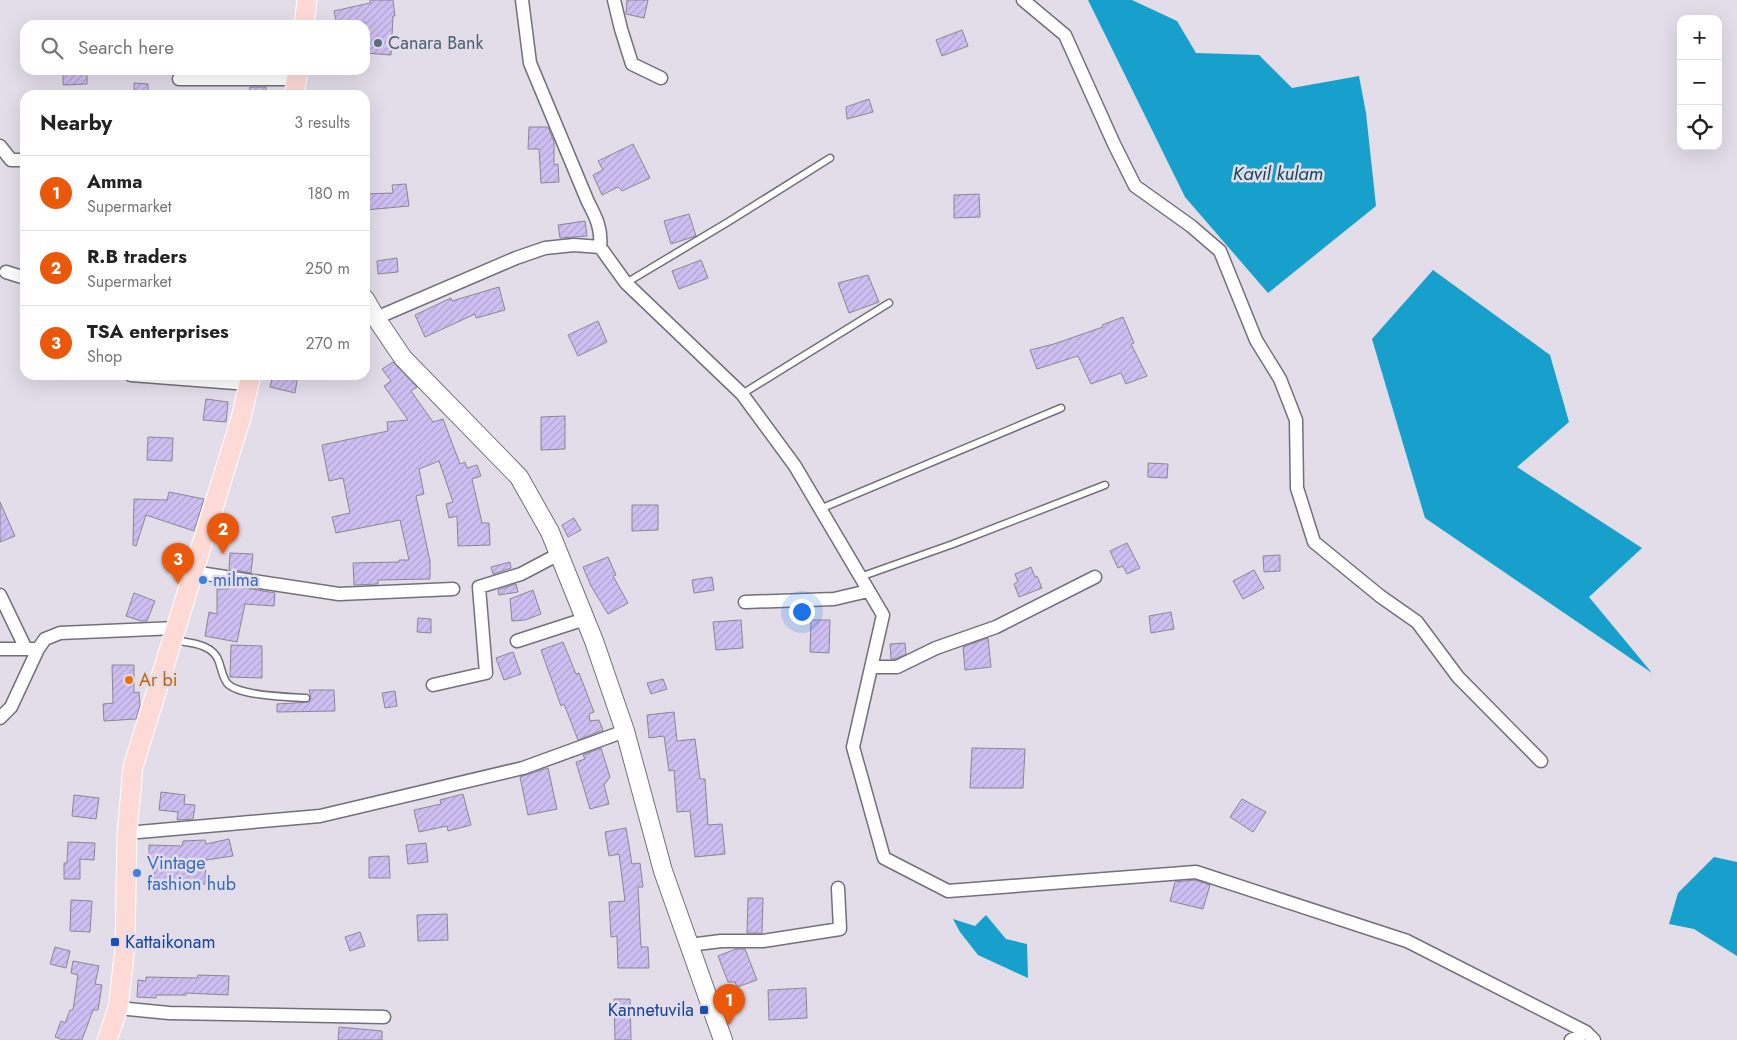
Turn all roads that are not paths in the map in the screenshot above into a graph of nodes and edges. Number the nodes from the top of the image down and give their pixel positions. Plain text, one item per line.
1 (307, 0) edge
2 (522, 0) edge
3 (614, 0) edge
4 (1023, 0) edge
5 (305, 20) edge
6 (661, 78) dead end
7 (179, 79) dead end
8 (295, 86) edge
9 (0, 146) edge
10 (830, 158) dead end
11 (20, 160) edge
12 (600, 247) junction
13 (6, 272) dead end
14 (20, 276) edge
15 (626, 283) junction
16 (889, 303) dead end
17 (370, 308) edge
18 (376, 318) junction
19 (250, 380) edge
20 (742, 394) junction
21 (1061, 408) dead end
22 (1104, 485) dead end
23 (820, 509) junction
24 (559, 554) junction
25 (193, 572) junction
26 (860, 577) junction
27 (1095, 578) dead end
28 (453, 589) dead end
29 (868, 591) junction
30 (0, 595) edge
31 (744, 602) dead end
32 (585, 619) junction
33 (174, 634) junction
34 (518, 641) dead end
35 (0, 649) edge
36 (32, 649) junction
37 (871, 667) junction
38 (433, 685) dead end
39 (306, 698) dead end
40 (0, 718) edge
41 (625, 732) junction
42 (1541, 761) dead end
43 (127, 833) junction
44 (838, 888) dead end
45 (689, 945) junction
46 (118, 1008) junction
47 (384, 1017) dead end
48 (1590, 1036) edge
49 (107, 1040) edge
50 (723, 1040) edge
51 (1570, 1040) edge

1 - 5 main road
2 - 12 street
3 - 6 street
4 - 42 street
7 - 8 street
9 - 11 street
10 - 15 lane
12 - 15 street
12 - 18 street
13 - 14 street
15 - 20 street
16 - 20 lane
17 - 18 main road
18 - 24 main road
19 - 25 main road
20 - 23 street
21 - 23 lane
22 - 26 lane
23 - 26 street
24 - 32 main road
24 - 38 street
25 - 28 street
25 - 33 main road
26 - 29 street
27 - 37 street
29 - 31 street
29 - 37 street
30 - 36 street
32 - 34 street
32 - 41 main road
33 - 36 street
33 - 39 lane
33 - 43 main road
35 - 36 street
36 - 40 street
37 - 48 street
41 - 43 street
41 - 45 main road
43 - 46 main road
44 - 45 street
45 - 50 main road
46 - 47 street
46 - 49 main road
48 - 51 street

